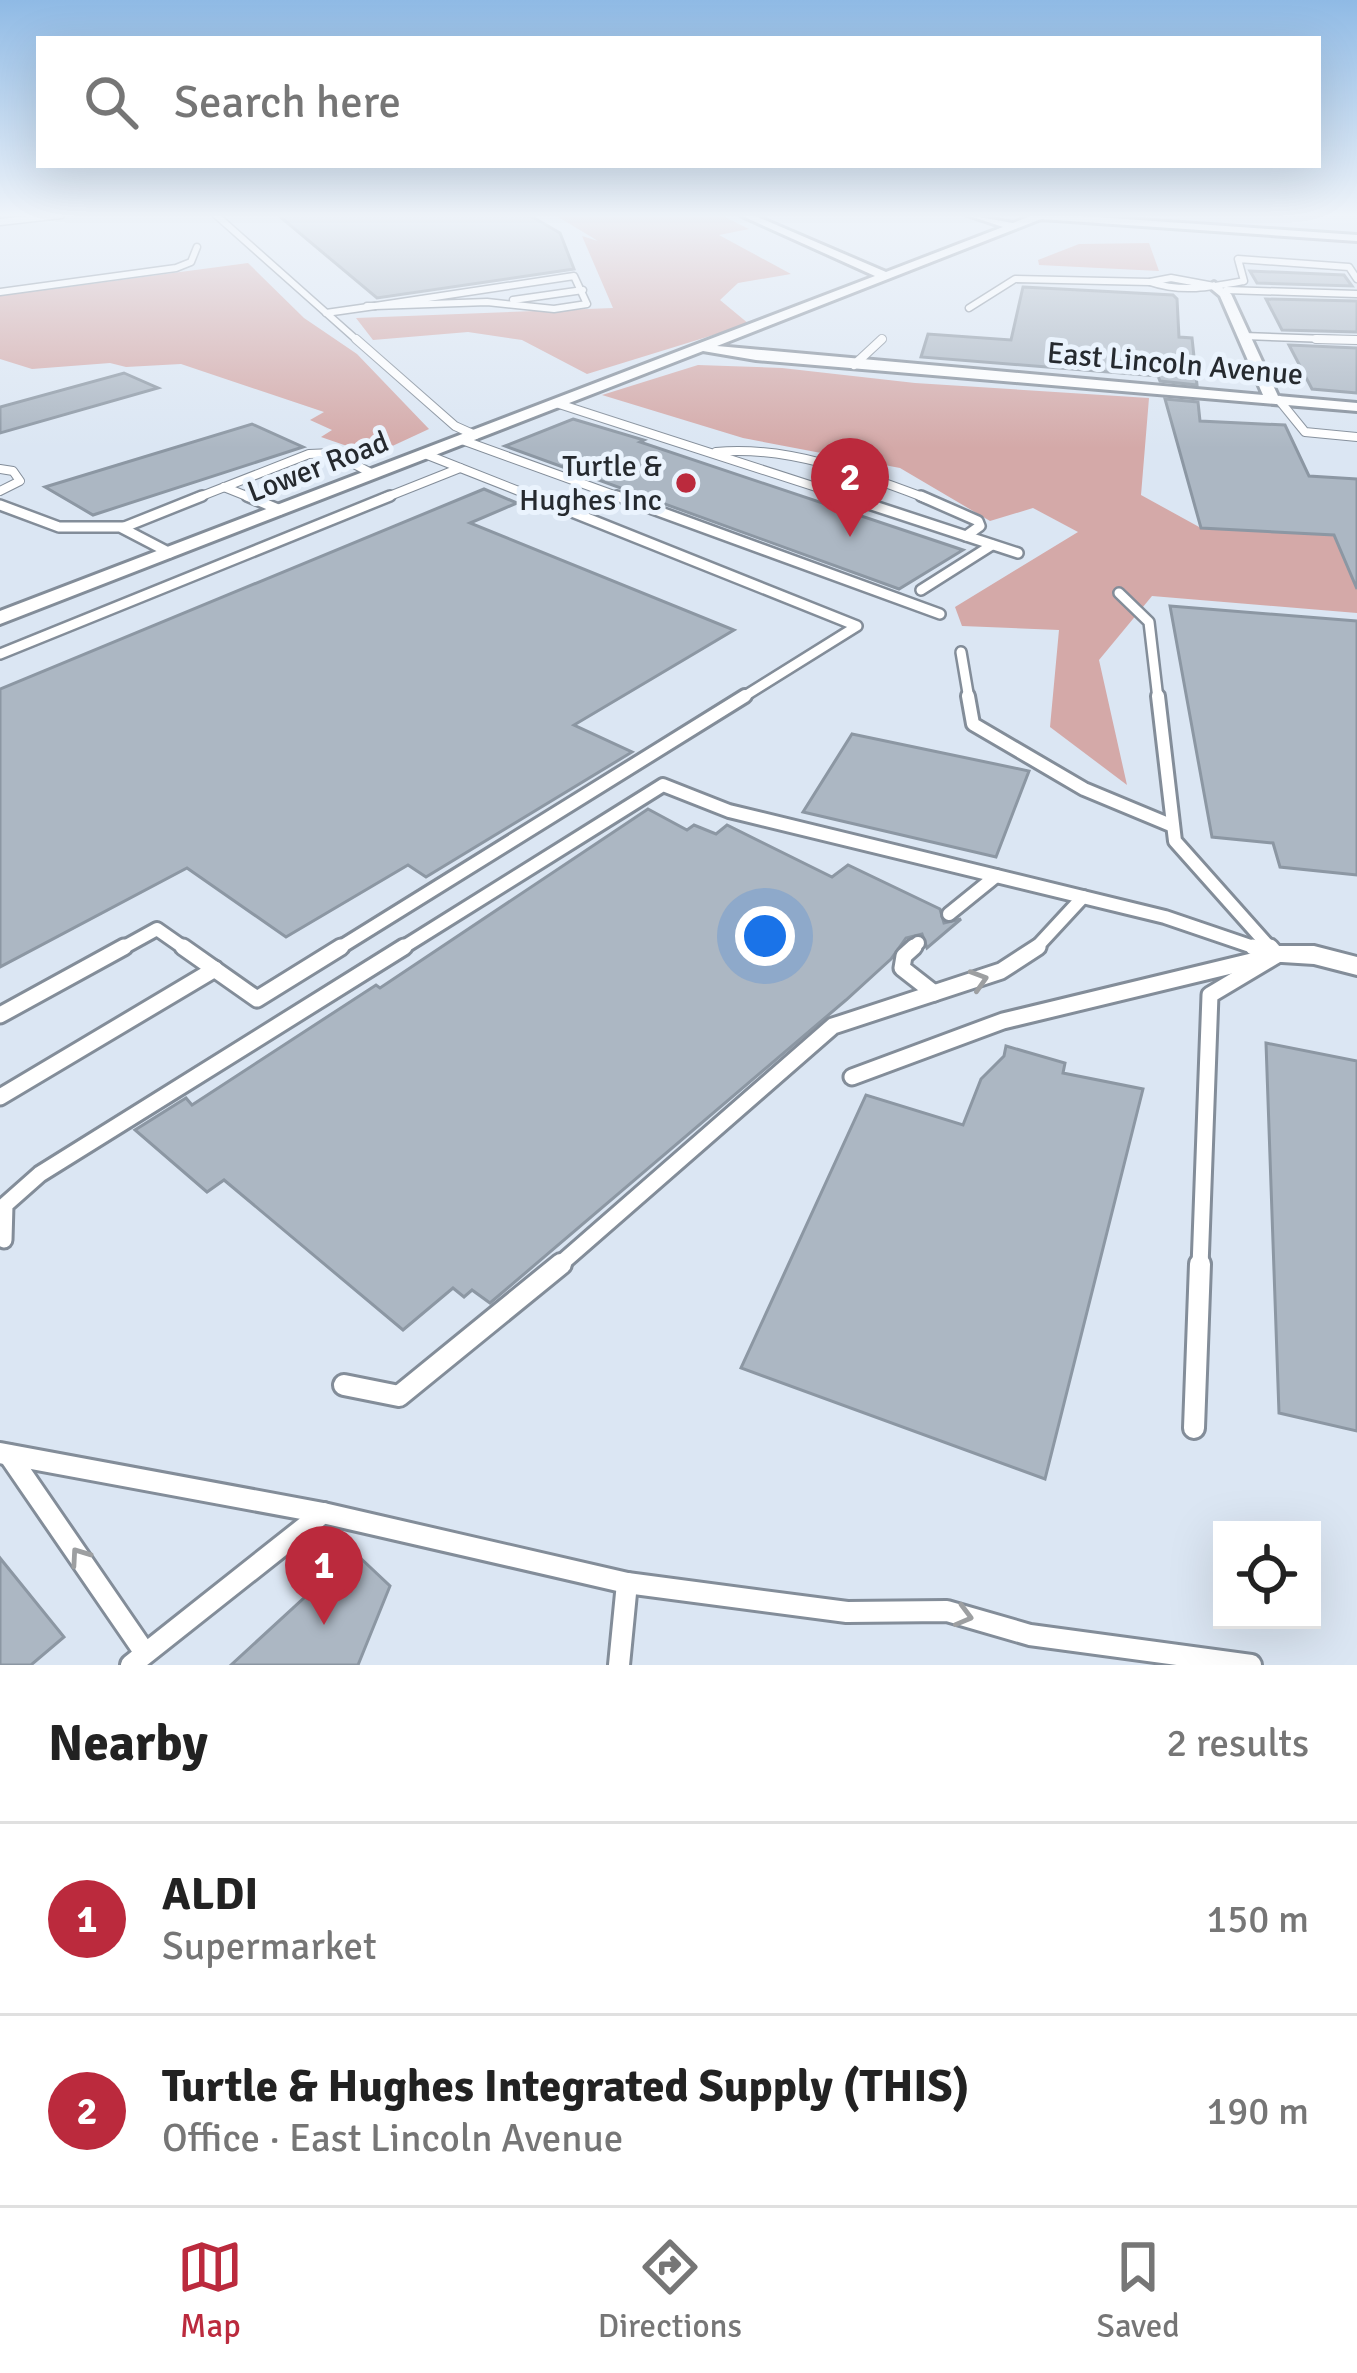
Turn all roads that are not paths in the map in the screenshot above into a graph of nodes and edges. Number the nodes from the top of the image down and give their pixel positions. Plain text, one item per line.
1 (303, 293) edge
2 (459, 293) edge
3 (565, 293) edge
4 (584, 293) edge
5 (843, 293) edge
6 (994, 293) edge
7 (1220, 293) edge
8 (1327, 293) edge
9 (1357, 294) edge
10 (496, 303) junction
11 (367, 306) junction
12 (970, 308) dead end
13 (326, 313) junction
14 (1244, 336) junction
15 (882, 339) dead end
16 (1357, 340) edge
17 (702, 347) junction
18 (854, 364) junction
19 (1276, 400) junction
20 (556, 404) junction
21 (1357, 407) edge
22 (1357, 436) edge
23 (468, 437) junction
24 (715, 452) junction
25 (425, 454) junction
26 (461, 468) junction
27 (0, 469) edge
28 (373, 474) junction
29 (872, 481) junction
30 (223, 487) junction
31 (0, 491) edge
32 (844, 496) junction
33 (0, 505) edge
34 (280, 510) junction
35 (124, 526) junction
36 (966, 536) junction
37 (992, 544) junction
38 (170, 553) junction
39 (1018, 553) dead end
40 (921, 590) dead end
41 (1119, 593) dead end
42 (940, 614) dead end
43 (0, 618) edge
44 (961, 652) dead end
45 (0, 654) edge
46 (1173, 826) junction
47 (996, 876) junction
48 (1083, 897) junction
49 (949, 914) dead end
50 (918, 944) dead end
51 (1277, 955) junction
52 (1357, 966) edge
53 (215, 969) junction
54 (934, 993) junction
55 (0, 1015) edge
56 (852, 1077) dead end
57 (0, 1096) edge
58 (4, 1240) dead end
59 (344, 1385) dead end
60 (1194, 1428) dead end
61 (4, 1454) edge
62 (323, 1513) junction
63 (627, 1583) junction
64 (138, 1659) edge
65 (619, 1665) edge
66 (1251, 1665) edge

1 - 13 lane
2 - 11 lane
3 - 10 lane
4 - 10 lane
5 - 17 street, Lower Road
6 - 12 lane
7 - 14 street
8 - 9 lane
10 - 11 lane
11 - 13 lane
13 - 23 lane
14 - 16 lane
14 - 19 street
15 - 18 lane
17 - 18 street, East Lincoln Avenue
17 - 20 street, Lower Road
18 - 19 street, East Lincoln Avenue
19 - 21 street, East Lincoln Avenue
19 - 22 lane
20 - 23 street, Lower Road
20 - 24 lane
23 - 25 street, Lower Road
23 - 42 lane
24 - 29 lane
24 - 32 lane
25 - 26 lane
25 - 28 street, Lower Road
26 - 45 lane
26 - 53 lane
27 - 31 lane
28 - 30 lane
28 - 34 street, Lower Road
29 - 32 lane
29 - 36 lane
30 - 34 lane
30 - 35 lane
32 - 36 lane
33 - 35 lane
34 - 38 street, Lower Road
35 - 38 lane
36 - 37 lane
37 - 39 lane
37 - 40 lane
38 - 43 street, Lower Road
41 - 46 lane
44 - 46 lane
46 - 51 lane
47 - 48 lane
47 - 49 lane
47 - 58 lane
48 - 51 lane
54 -> 48 lane
50 - 54 lane
51 - 52 street
51 - 56 lane
51 - 60 lane
53 - 55 lane
53 - 57 lane
54 - 59 lane
61 - 62 lane
64 -> 61 lane
62 - 63 lane
62 - 64 lane
63 - 65 lane
63 -> 66 lane

